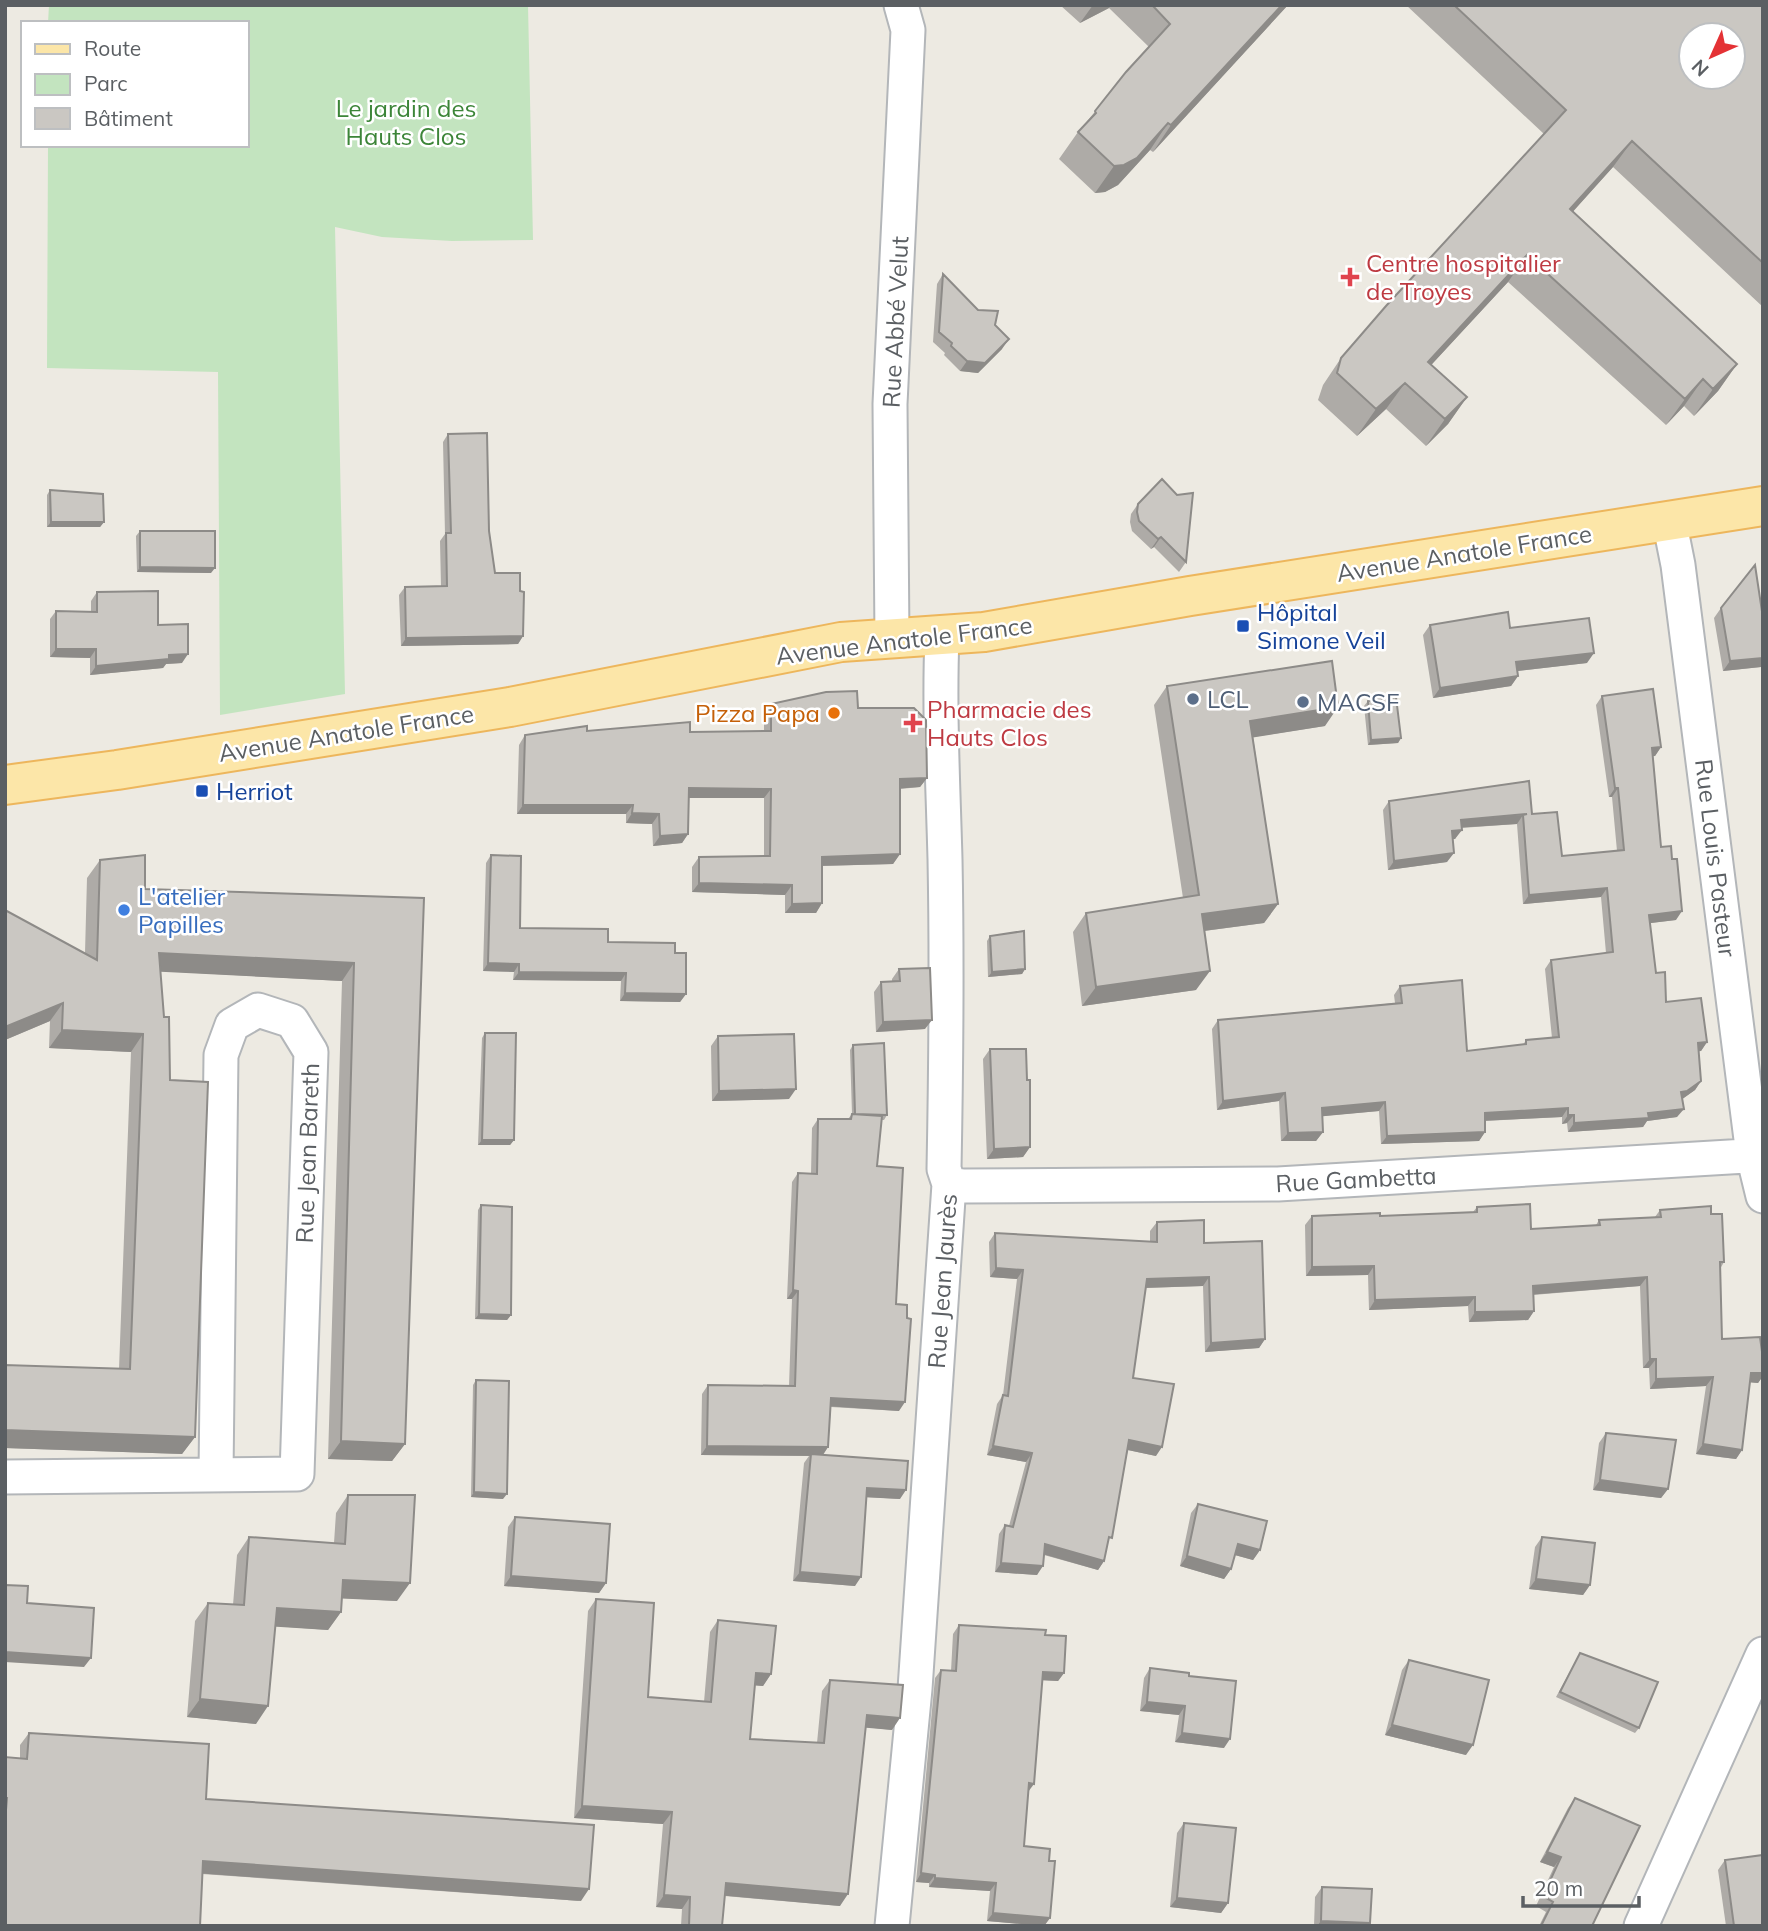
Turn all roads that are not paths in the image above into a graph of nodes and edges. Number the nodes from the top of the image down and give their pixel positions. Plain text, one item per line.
1 (901, 5) edge
2 (1763, 506) edge
3 (1669, 520) junction
4 (942, 636) junction
5 (892, 639) junction
6 (5, 785) edge
7 (1758, 1155) edge
8 (949, 1184) junction
9 (1763, 1196) edge
10 (216, 1474) junction
11 (5, 1477) edge
12 (1763, 1654) edge
13 (892, 1926) edge
14 (1641, 1926) edge

1 - 5 street, Rue Abbé Velut
2 - 3 main road, Avenue Anatole France
3 - 4 main road, Avenue Anatole France
3 - 7 street, Rue Louis Pasteur
4 - 5 main road, Avenue Anatole France
4 - 8 street, Rue Jean Jaurès
5 - 6 main road, Avenue Anatole France
7 - 8 street, Rue Gambetta
7 - 9 street, Rue Louis Pasteur
8 - 13 street, Rue Jean Jaurès
10 - 10 street, Rue Jean Bareth
10 - 11 street, Rue Jean Bareth
12 - 14 street

